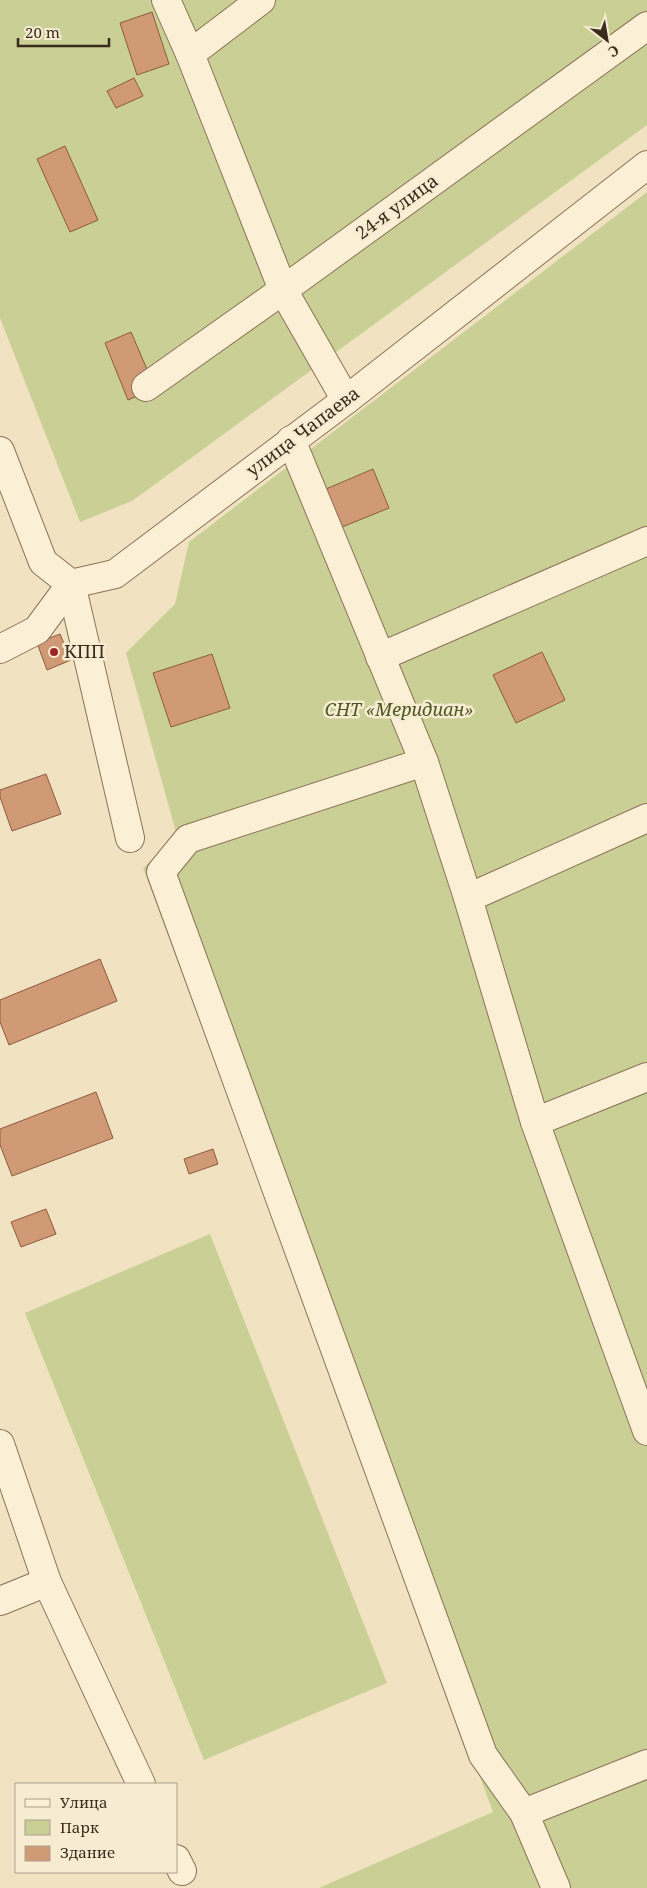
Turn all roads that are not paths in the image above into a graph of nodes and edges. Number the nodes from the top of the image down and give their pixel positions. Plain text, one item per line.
1 (166, 0) edge
2 (261, 0) edge
3 (647, 26) edge
4 (190, 54) junction
5 (647, 165) edge
6 (283, 290) junction
7 (146, 387) dead end
8 (346, 400) junction
9 (291, 440) junction
10 (0, 451) edge
11 (647, 541) edge
12 (71, 584) junction
13 (0, 649) edge
14 (380, 657) junction
15 (424, 762) junction
16 (647, 818) edge
17 (130, 838) dead end
18 (468, 898) junction
19 (647, 1077) edge
20 (535, 1122) junction
21 (647, 1431) edge
22 (0, 1444) edge
23 (47, 1582) junction
24 (0, 1601) edge
25 (647, 1764) edge
26 (141, 1783) edge
27 (524, 1813) junction
28 (556, 1888) edge

1 - 4 street
2 - 4 street
3 - 6 street, 24-я улица
4 - 6 street
5 - 8 street, улица Чапаева
6 - 7 street, 24-я улица
6 - 8 street
8 - 9 street, улица Чапаева
9 - 12 street, улица Чапаева
9 - 14 street
10 - 12 street
11 - 14 street
12 - 13 street
12 - 17 street
14 - 15 street
15 - 18 street
15 - 27 street
16 - 18 street
18 - 20 street
19 - 20 street
20 - 21 street
22 - 23 street
23 - 24 street
23 - 26 street
25 - 27 street
27 - 28 street

